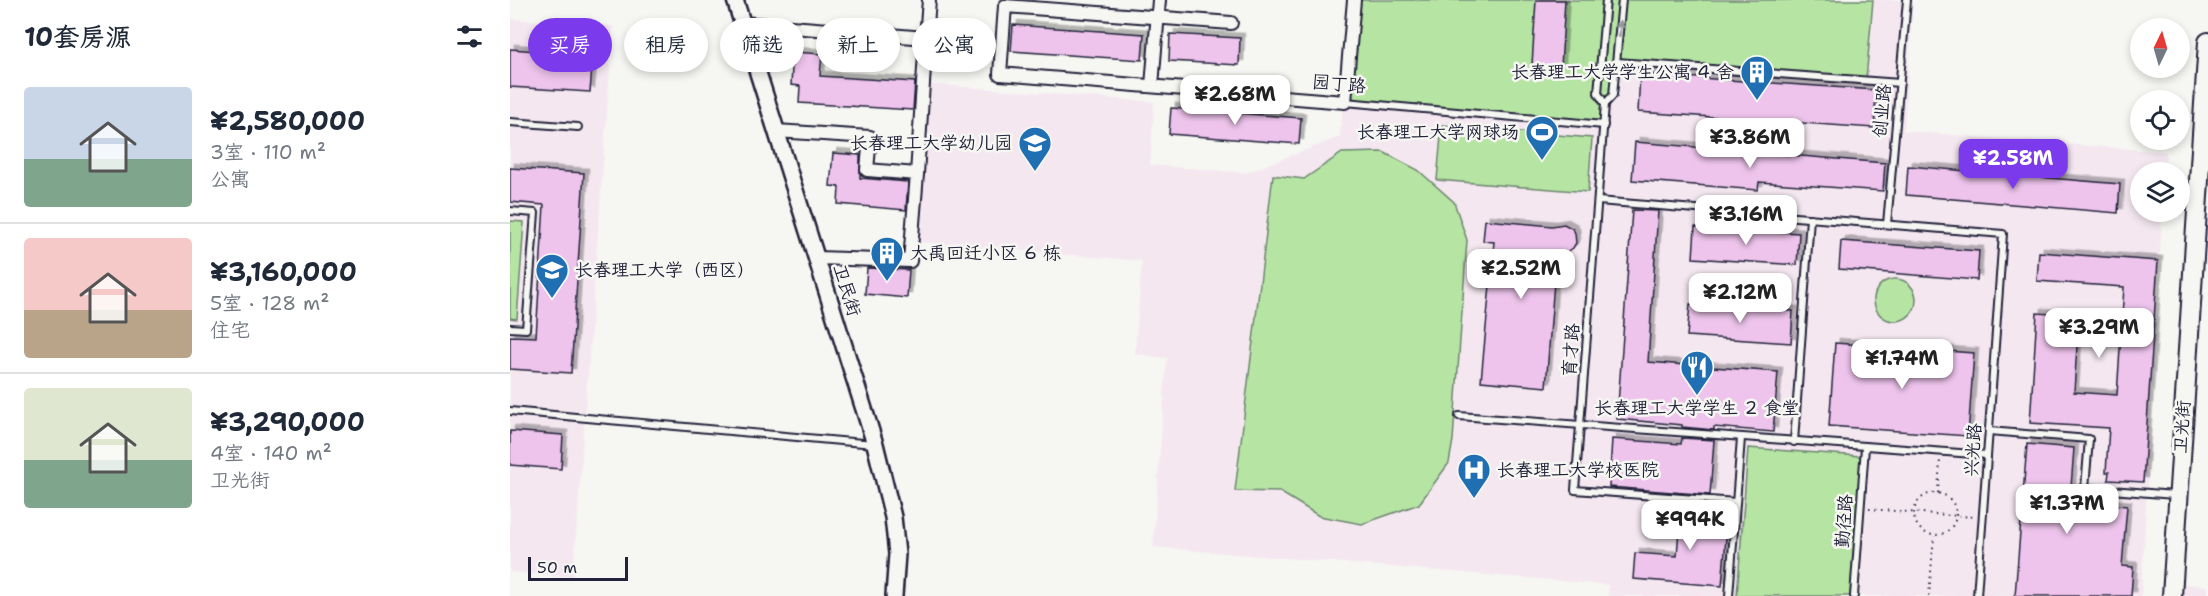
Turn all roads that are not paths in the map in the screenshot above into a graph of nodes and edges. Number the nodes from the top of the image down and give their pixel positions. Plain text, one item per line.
1 (735, 0) edge
2 (929, 0) edge
3 (1159, 0) edge
4 (1354, 0) edge
5 (1606, 0) edge
6 (1622, 0) edge
7 (1907, 0) edge
8 (740, 18) edge
9 (928, 18) edge
10 (1157, 18) junction
11 (1231, 23) dead end
12 (804, 28) edge
13 (912, 37) edge
14 (2208, 42) edge
15 (1617, 62) junction
16 (757, 72) edge
17 (924, 72) edge
18 (1900, 83) junction
19 (1152, 86) junction
20 (1345, 102) junction
21 (1605, 104) junction
22 (510, 122) edge
23 (1604, 125) junction
24 (578, 127) dead end
25 (776, 131) junction
26 (917, 174) junction
27 (1598, 201) junction
28 (510, 211) edge
29 (1810, 218) junction
30 (1887, 224) junction
31 (817, 258) junction
32 (510, 328) edge
33 (510, 411) edge
34 (1459, 416) dead end
35 (1580, 425) junction
36 (1989, 431) junction
37 (1741, 438) junction
38 (1794, 442) junction
39 (875, 444) junction
40 (1865, 447) junction
41 (1987, 455) junction
42 (2177, 496) junction
43 (1736, 502) junction
44 (894, 596) edge
45 (1729, 596) edge
46 (1854, 596) edge
47 (1977, 596) edge
48 (2172, 596) edge

1 - 8 street, 卫民街
2 - 9 street
3 - 10 street
4 - 20 street
5 - 21 lane, 育才路
15 -> 6 lane, 育才路
7 - 18 lane, 创业路
10 - 11 street
10 - 19 street
10 - 19 street, 园丁路
12 - 13 street
14 - 42 main road, 卫光街
15 - 18 lane
15 - 21 lane, 育才路
16 - 25 street, 卫民街
17 - 26 street
18 - 30 lane, 创业路
19 - 20 street, 园丁路
20 - 23 lane, 园丁路
21 - 23 lane, 育才路
22 - 24 lane
23 - 27 lane, 育才路
25 - 26 street
25 - 31 street, 卫民街
26 - 31 street
27 - 29 lane
27 - 35 lane, 育才路
28 - 32 lane
29 - 30 lane
29 - 38 lane
30 - 36 lane, 兴光路
31 - 39 street, 卫民街
33 - 39 lane
34 - 35 lane
35 - 37 lane
35 - 43 lane, 育才路
36 - 41 lane, 兴光路
36 - 42 lane
37 - 38 lane
37 - 43 lane
38 - 40 lane
39 - 44 street, 卫民街
40 - 41 lane
40 - 46 lane, 勤径路
41 - 47 lane, 兴光路
42 - 48 main road, 卫光街
43 - 45 lane

